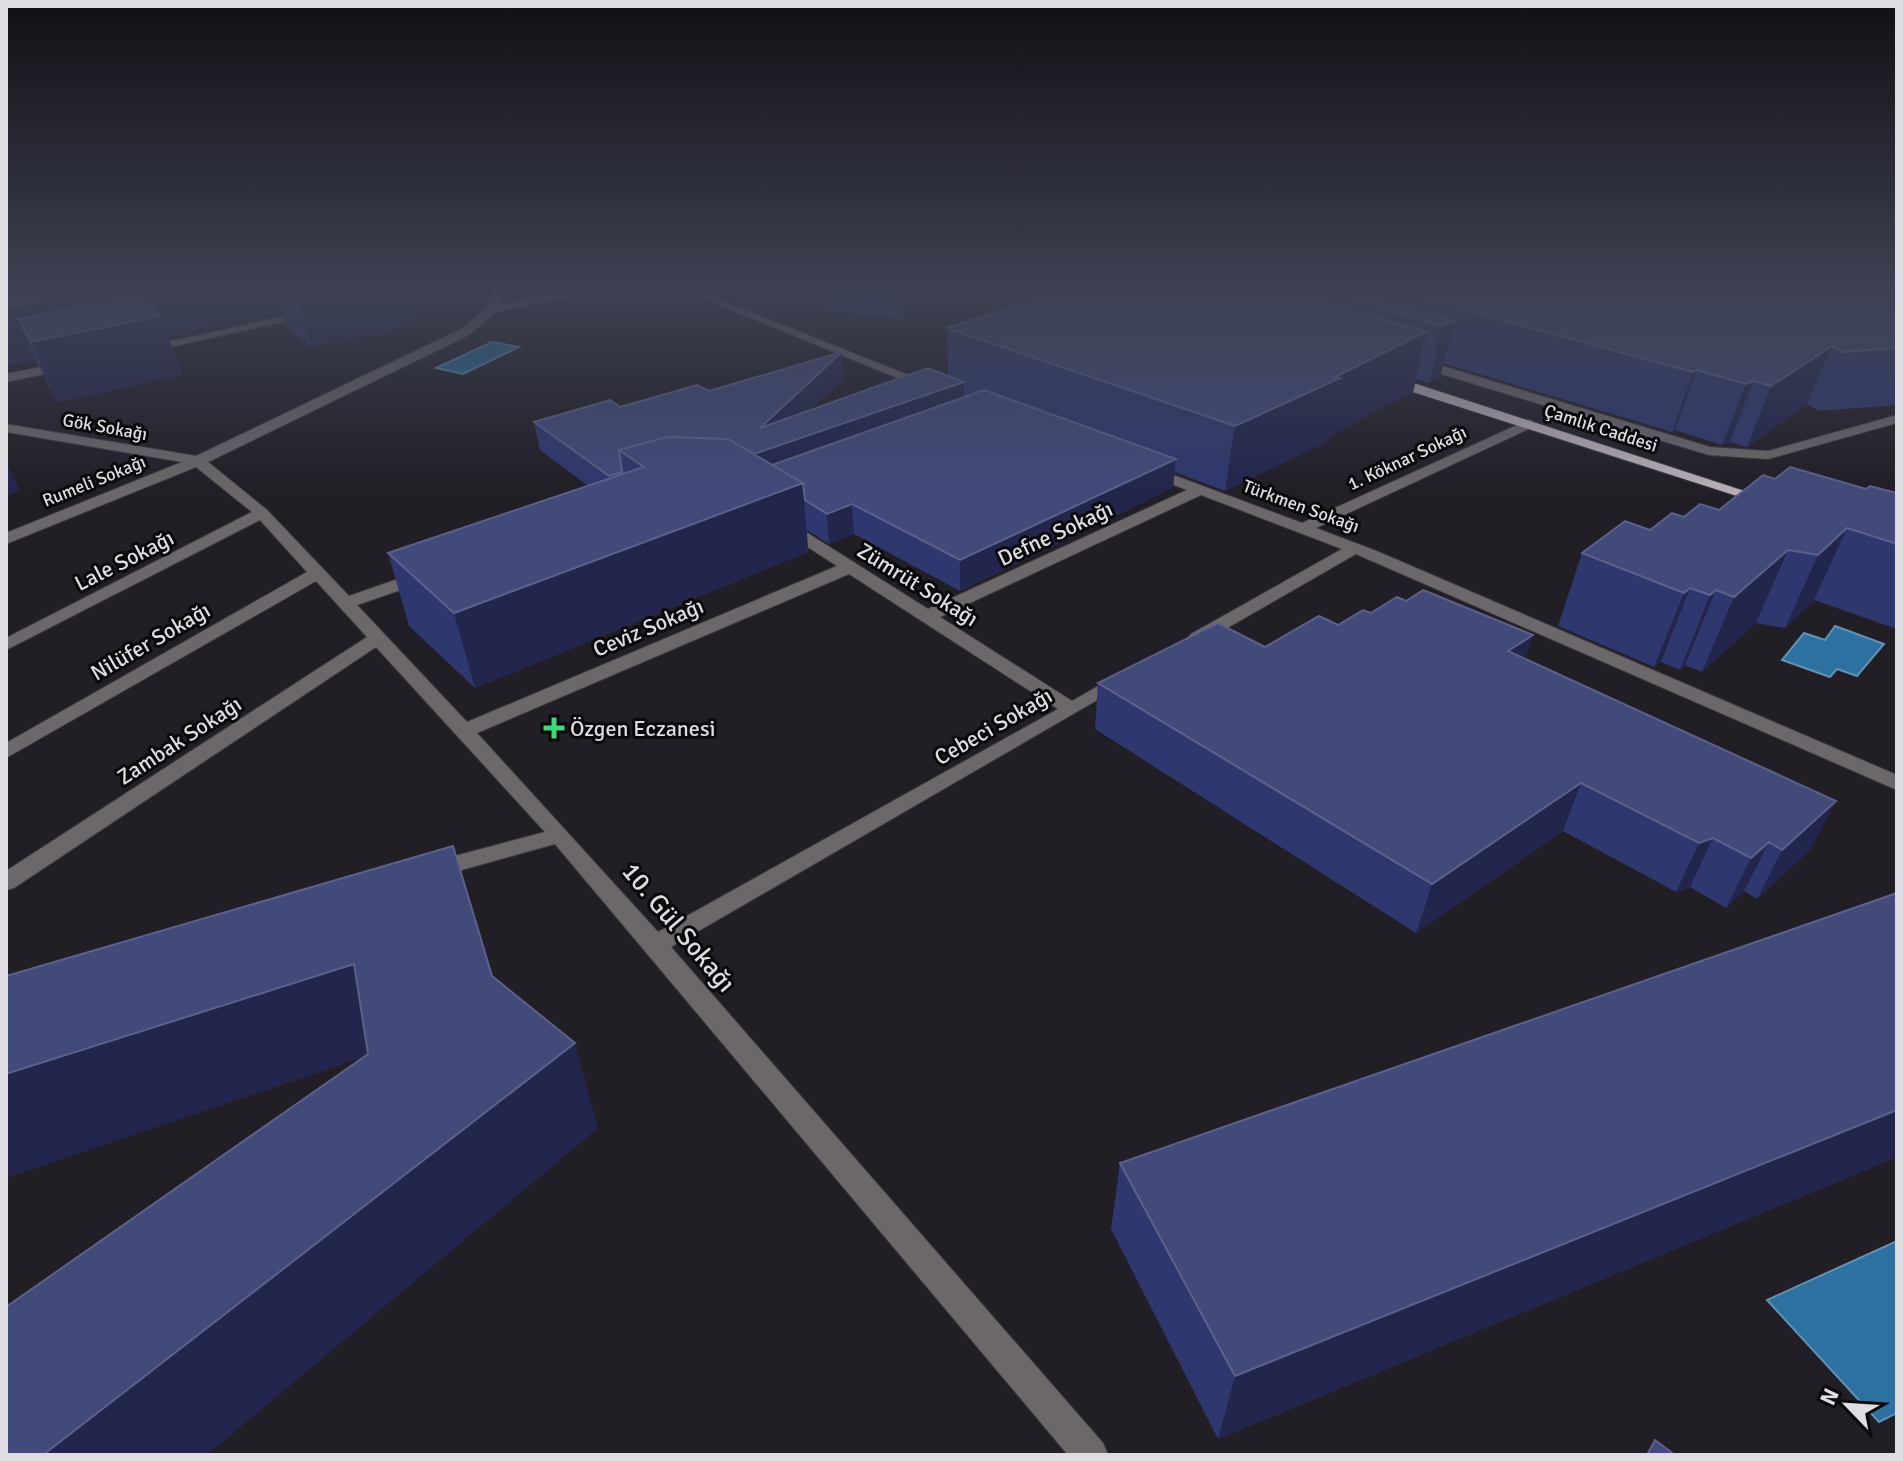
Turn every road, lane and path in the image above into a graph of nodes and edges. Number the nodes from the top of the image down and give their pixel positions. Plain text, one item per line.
1 (415, 356) edge
2 (861, 356) edge
3 (1404, 359) edge
4 (76, 363) edge
5 (1383, 377) edge
6 (6, 378) edge
7 (936, 385) edge
8 (1897, 419) edge
9 (1528, 424) junction
10 (6, 428) edge
11 (198, 461) junction
12 (1128, 463) edge
13 (1200, 490) junction
14 (1780, 505) edge
15 (262, 513) junction
16 (764, 513) edge
17 (1303, 528) junction
18 (6, 539) edge
19 (1355, 548) junction
20 (850, 567) junction
21 (318, 573) junction
22 (432, 573) edge
23 (346, 603) junction
24 (928, 616) junction
25 (377, 638) junction
26 (6, 645) edge
27 (1180, 648) edge
28 (1139, 670) edge
29 (1072, 709) junction
30 (464, 731) junction
31 (6, 752) edge
32 (1897, 783) edge
33 (560, 835) junction
34 (406, 878) edge
35 (6, 882) edge
36 (655, 945) junction
37 (1091, 1455) edge

1 - 11 street, Rumeli Sokağı
2 - 7 street
3 - 8 street
4 - 6 street
5 - 9 main road, Çamlık Caddesi
9 - 14 main road, Çamlık Caddesi
9 - 17 street, 1. Köknar Sokağı
10 - 11 street, Gök Sokağı
11 - 15 street, 10. Gül Sokağı
11 - 18 street, Rumeli Sokağı
12 - 13 street, Türkmen Sokağı
13 - 17 street, Türkmen Sokağı
13 - 24 street, Defne Sokağı
15 - 21 street, 10. Gül Sokağı
15 - 26 street, Lale Sokağı
16 - 20 street, Zümrüt Sokağı
17 - 19 street, Türkmen Sokağı
19 - 27 street
19 - 32 street, Türkmen Sokağı
20 - 24 street, Zümrüt Sokağı
20 - 30 street, Ceviz Sokağı
21 - 23 street, 10. Gül Sokağı
21 - 31 street, Nilüfer Sokağı
22 - 23 street
23 - 25 street, 10. Gül Sokağı
24 - 29 street, Zümrüt Sokağı
25 - 30 street, 10. Gül Sokağı
25 - 35 street, Zambak Sokağı
28 - 29 street, Cebeci Sokağı
29 - 36 street, Cebeci Sokağı
30 - 33 street, 10. Gül Sokağı
33 - 34 street
33 - 36 street, 10. Gül Sokağı
36 - 37 street, 10. Gül Sokağı

